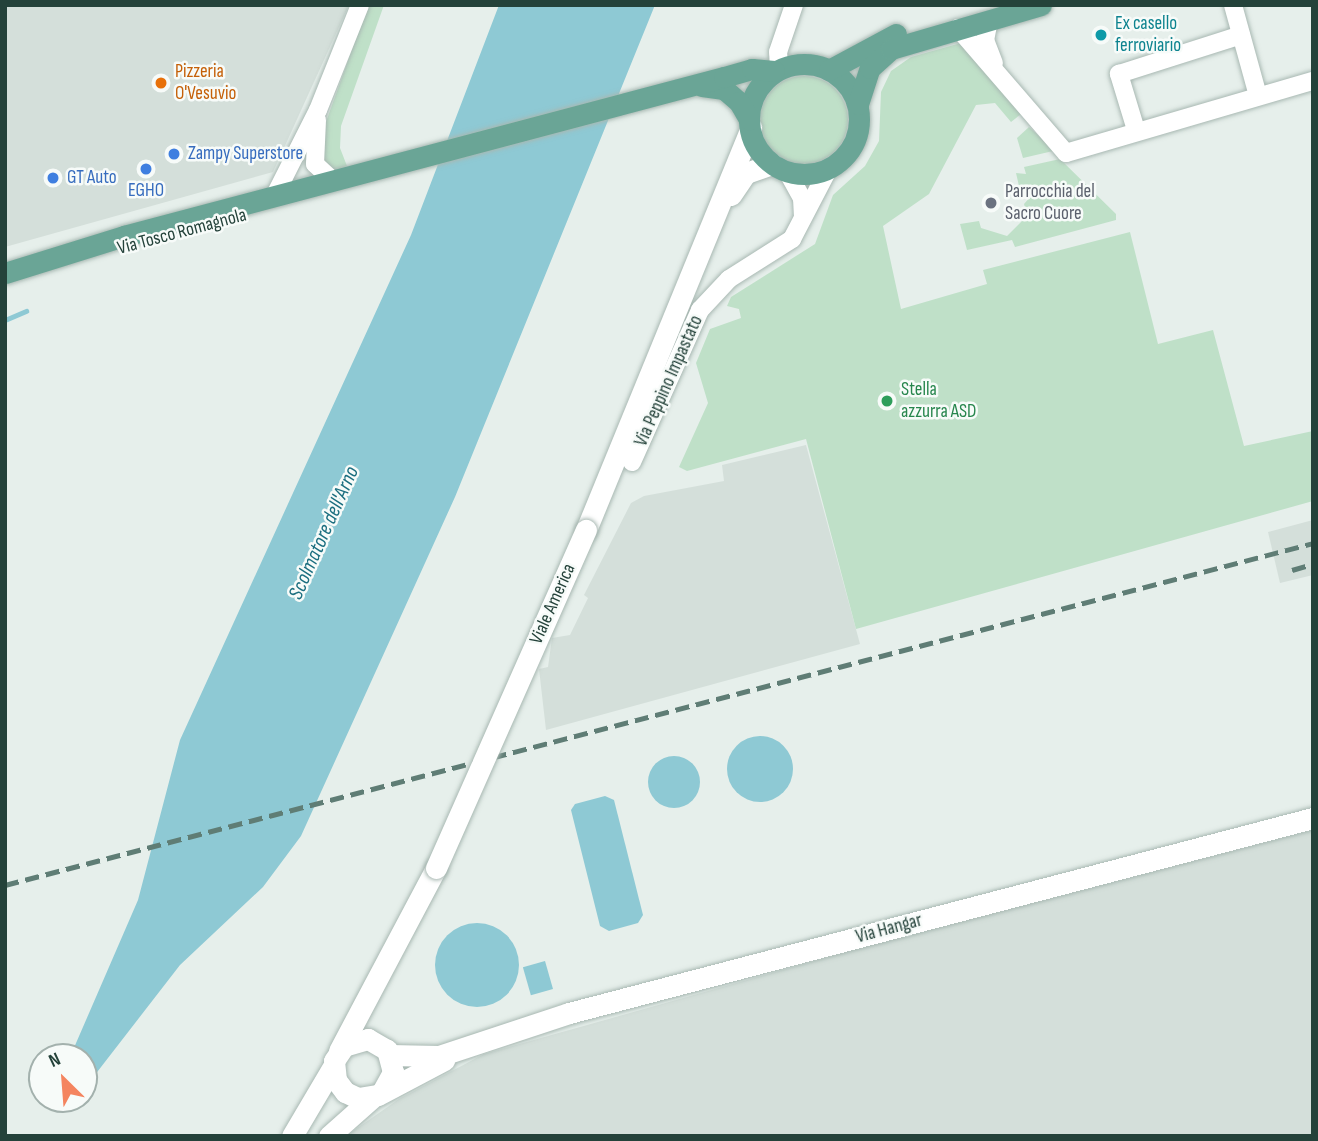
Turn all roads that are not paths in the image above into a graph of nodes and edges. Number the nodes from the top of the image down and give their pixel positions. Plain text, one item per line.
1 (360, 5) edge
2 (794, 5) edge
3 (1041, 5) edge
4 (1233, 5) edge
5 (992, 12) edge
6 (958, 28) junction
7 (1241, 34) junction
8 (777, 70) junction
9 (829, 70) junction
10 (1000, 75) junction
11 (724, 83) junction
12 (1312, 84) edge
13 (1258, 96) junction
14 (858, 104) junction
15 (318, 110) junction
16 (750, 123) junction
17 (1136, 130) junction
18 (780, 169) junction
19 (829, 169) junction
20 (357, 177) junction
21 (333, 181) junction
22 (275, 195) junction
23 (715, 220) junction
24 (803, 223) junction
25 (5, 273) edge
26 (5, 284) edge
27 (632, 462) dead end
28 (1313, 818) edge
29 (379, 982) junction
30 (467, 1047) junction
31 (384, 1049) junction
32 (336, 1059) junction
33 (377, 1094) junction
34 (292, 1136) edge
35 (329, 1136) edge

1 - 15 street
2 - 8 street
3 - 5 main road
4 - 7 street
5 - 6 main road
5 - 9 main road
5 - 10 street
6 - 10 street
6 - 14 main road
7 - 13 street
7 - 17 street
8 - 9 main road
8 - 11 main road, Via Tosco Romagnola
8 - 16 main road
9 - 14 main road
10 - 17 street
11 - 16 main road
11 - 20 main road, Via Tosco Romagnola
12 - 13 street
13 - 17 street
14 - 19 main road
15 - 21 street
15 - 22 street
16 - 18 main road
16 - 23 street
18 - 19 main road
18 - 23 street
18 - 24 street
19 - 24 street, Via Peppino Impastato
20 - 21 main road, Via Tosco Romagnola
20 - 26 main road, Via Tosco Romagnola
21 - 22 main road, Via Tosco Romagnola
22 - 25 main road, Via Tosco Romagnola
23 - 29 street, Viale America, bridge
24 - 27 street, Via Peppino Impastato
28 - 30 street, Via Hangar
29 - 31 street, Viale America
29 - 32 street, Viale America
30 - 31 street, Via Hangar
30 - 33 street, Via Hangar
31 - 32 street
31 - 33 street, Viale America
32 - 33 street
32 - 34 street, Viale America
33 - 35 street

